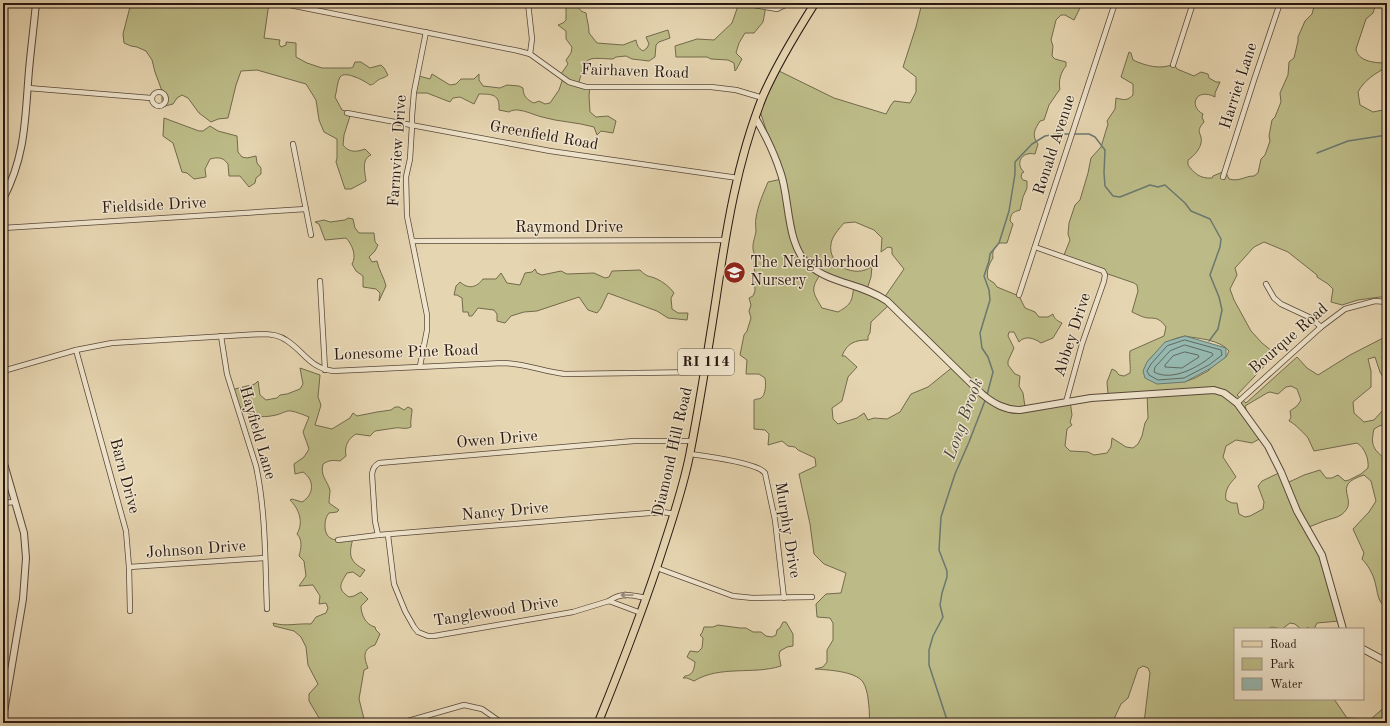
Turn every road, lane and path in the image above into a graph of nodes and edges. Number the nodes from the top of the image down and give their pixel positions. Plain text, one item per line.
1 (36, 3) edge
2 (280, 3) edge
3 (528, 3) edge
4 (741, 3) edge
5 (789, 3) edge
6 (815, 3) edge
7 (1114, 3) edge
8 (1193, 3) edge
9 (1280, 3) edge
10 (426, 32) junction
11 (530, 54) junction
12 (1173, 65) dead end
13 (28, 88) junction
14 (151, 98) dead end
15 (763, 98) junction
16 (347, 113) dead end
17 (756, 119) junction
18 (412, 126) junction
19 (293, 144) dead end
20 (1223, 177) dead end
21 (738, 178) junction
22 (3, 199) edge
23 (306, 209) junction
24 (3, 228) edge
25 (311, 235) dead end
26 (725, 240) junction
27 (413, 242) junction
28 (1035, 247) junction
29 (320, 281) dead end
30 (1266, 284) dead end
31 (1019, 295) dead end
32 (1387, 302) edge
33 (1321, 327) junction
34 (221, 336) junction
35 (76, 350) junction
36 (420, 366) junction
37 (325, 370) junction
38 (3, 371) edge
39 (705, 372) junction
40 (1066, 402) junction
41 (1237, 403) junction
42 (692, 441) junction
43 (690, 454) junction
44 (3, 460) edge
45 (15, 502) junction
46 (3, 503) edge
47 (675, 514) junction
48 (378, 535) junction
49 (388, 535) junction
50 (338, 540) dead end
51 (264, 558) junction
52 (129, 567) junction
53 (657, 568) junction
54 (812, 596) dead end
55 (646, 598) junction
56 (784, 598) junction
57 (609, 602) junction
58 (267, 609) dead end
59 (130, 611) dead end
60 (641, 613) junction
61 (1343, 628) edge
62 (1364, 650) edge
63 (1387, 662) edge
64 (3, 718) edge
65 (401, 723) edge
66 (502, 723) edge
67 (598, 723) edge

1 - 13 street
2 - 10 street, Fairhaven Road
3 - 11 street
4 - 5 street
6 - 15 main road, Diamond Hill Road / RI 114
7 - 28 street, Ronald Avenue
8 - 12 street
9 - 20 street, Harriet Lane
10 - 11 street, Fairhaven Road
10 - 18 street, Farmview Drive
11 - 15 street, Fairhaven Road
13 - 14 street
13 - 22 street
15 - 17 main road, Diamond Hill Road / RI 114
16 - 18 street, Greenfield Road
17 - 21 main road, Diamond Hill Road / RI 114
17 - 40 street
18 - 21 street, Greenfield Road
18 - 27 street, Farmview Drive
19 - 23 street
21 - 26 main road, Diamond Hill Road / RI 114
23 - 24 street, Fieldside Drive
23 - 25 street
26 - 27 street, Raymond Drive
26 - 39 main road, Diamond Hill Road / RI 114
27 - 36 street, Farmview Drive
28 - 31 street, Ronald Avenue
28 - 40 street, Abbey Drive
29 - 37 street
30 - 33 street
32 - 33 street, Bourque Road
33 - 41 street, Bourque Road
34 - 35 street, Lonesome Pine Road
34 - 37 street, Lonesome Pine Road
34 - 51 street, Hayfield Lane
35 - 38 street, Lonesome Pine Road
35 - 52 street, Barn Drive
36 - 37 street, Lonesome Pine Road
36 - 39 street, Lonesome Pine Road
39 - 42 main road, Diamond Hill Road / RI 114
40 - 41 street
41 - 61 street
42 - 43 main road, Diamond Hill Road / RI 114
42 - 48 street, Owen Drive
43 - 47 main road, Diamond Hill Road / RI 114
43 - 56 street, Murphy Drive
44 - 45 street
45 - 46 street
45 - 64 street
47 - 49 street, Nancy Drive
47 - 53 main road, Diamond Hill Road / RI 114
48 - 49 street, Nancy Drive
48 - 50 street, Nancy Drive
49 - 57 street, Tanglewood Drive
51 - 52 street, Johnson Drive
51 - 58 street, Hayfield Lane
52 - 59 street, Barn Drive
53 - 55 main road, Diamond Hill Road / RI 114
53 - 56 street, Murphy Drive
54 - 56 street, Murphy Drive
55 -> 57 street, Tanglewood Drive
55 - 60 main road, Diamond Hill Road / RI 114
57 - 60 street
60 - 67 main road, Diamond Hill Road / RI 114
62 - 63 street
65 - 66 street

